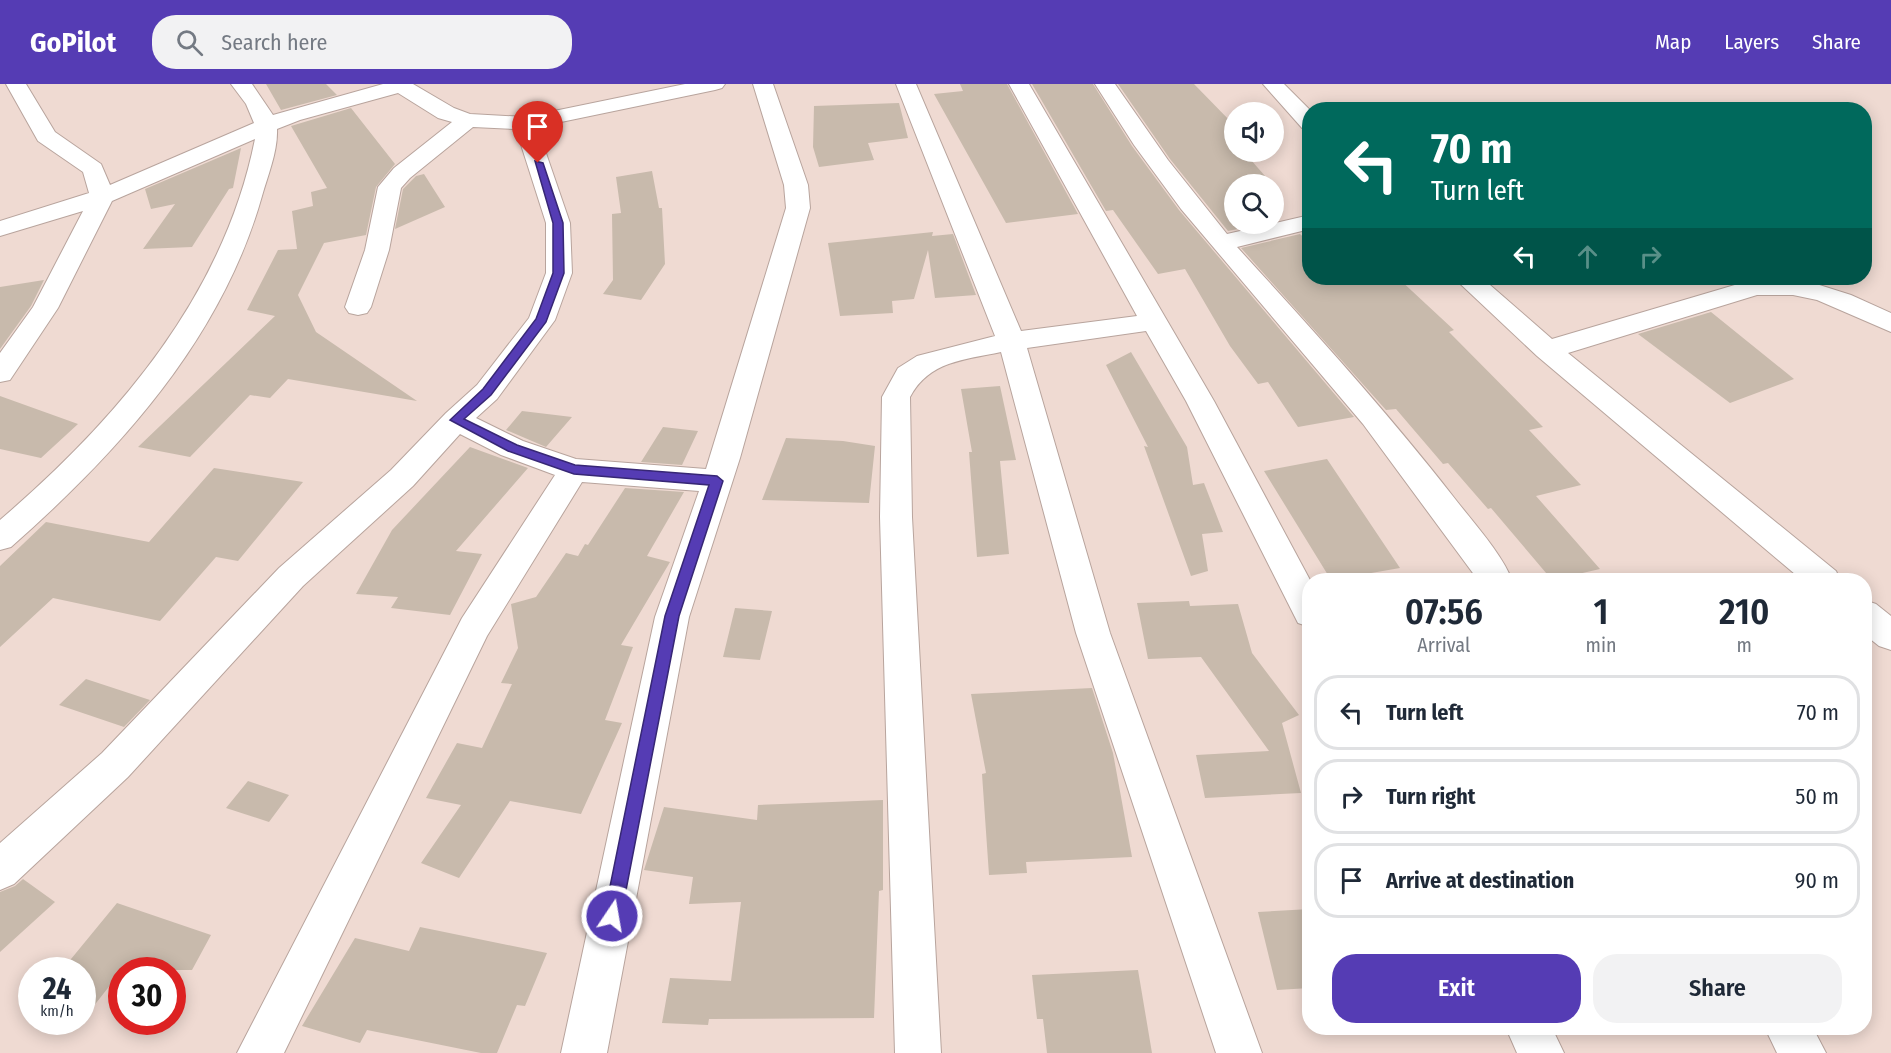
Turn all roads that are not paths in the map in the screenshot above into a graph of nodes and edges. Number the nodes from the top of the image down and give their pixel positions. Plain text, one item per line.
1 (16, 84) edge
2 (241, 84) edge
3 (715, 84) edge
4 (763, 84) edge
5 (906, 84) edge
6 (1020, 84) edge
7 (1105, 84) edge
8 (1273, 84) edge
9 (398, 85) edge
10 (1302, 115) edge
11 (468, 120) junction
12 (525, 123) junction
13 (267, 129) junction
14 (102, 197) junction
15 (1302, 224) edge
16 (0, 229) edge
17 (1221, 243) junction
18 (1475, 285) edge
19 (358, 307) dead end
20 (1154, 322) junction
21 (1891, 324) edge
22 (1011, 341) junction
23 (1547, 350) junction
24 (0, 373) edge
25 (456, 420) junction
26 (574, 470) junction
27 (717, 481) junction
28 (0, 538) edge
29 (1491, 573) edge
30 (1816, 573) edge
31 (1302, 597) edge
32 (1872, 621) edge
33 (1891, 636) edge
34 (0, 870) edge
35 (1532, 1035) edge
36 (1791, 1035) edge
37 (260, 1053) edge
38 (584, 1053) edge
39 (918, 1053) edge
40 (1239, 1053) edge
41 (1541, 1053) edge
42 (1803, 1053) edge

1 - 14 street
2 - 13 street
3 - 12 street
4 - 27 street
5 - 22 street
6 - 20 street
7 - 17 street
8 - 10 street
9 - 11 street
9 - 13 street
11 - 12 street
11 - 19 street
12 - 25 street
13 - 14 street
13 - 28 street
14 - 16 street
14 - 24 street
15 - 17 street
17 - 29 street
18 - 23 street
20 - 22 street
20 - 31 street
21 - 23 street
22 - 39 street
22 - 40 street
23 - 30 street
25 - 26 street
25 - 34 street
26 - 27 street
26 - 37 street
27 - 38 street
32 - 33 street
35 - 41 street
36 - 42 street

